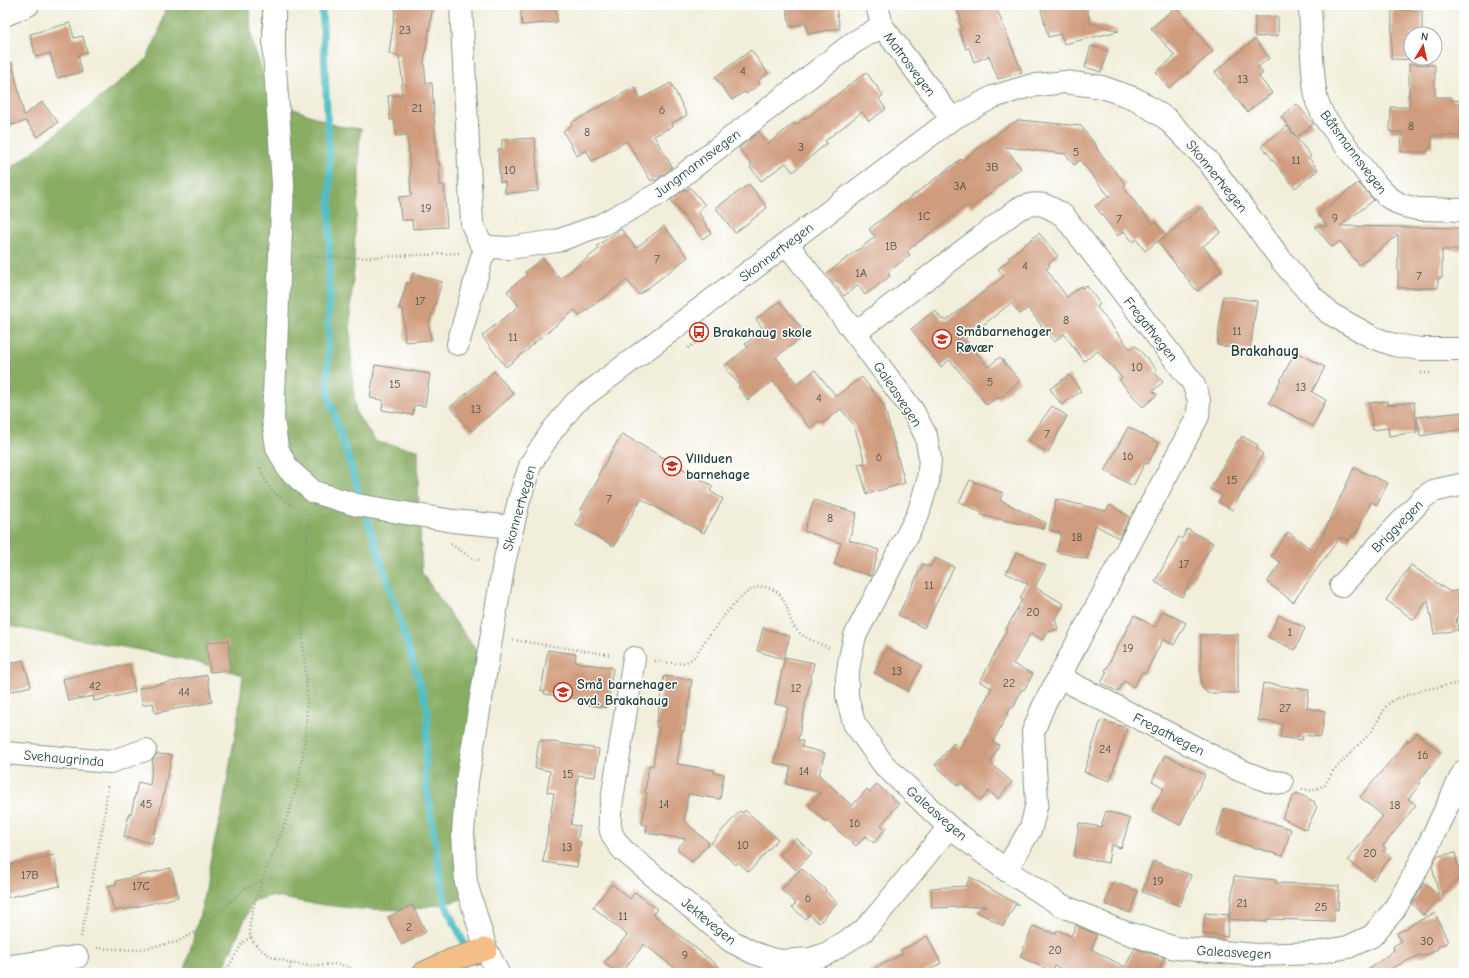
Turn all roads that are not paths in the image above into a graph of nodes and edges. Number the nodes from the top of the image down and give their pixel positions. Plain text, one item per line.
1 (28, 5) edge
2 (274, 5) edge
3 (461, 5) edge
4 (1310, 5) edge
5 (5, 15) edge
6 (880, 15) edge
7 (952, 119) junction
8 (1464, 210) edge
9 (787, 244) junction
10 (486, 252) junction
11 (855, 333) junction
12 (458, 344) dead end
13 (1464, 349) edge
14 (1464, 484) edge
15 (512, 527) junction
16 (1341, 586) dead end
17 (634, 658) road end
18 (1059, 677) junction
19 (145, 750) dead end
20 (5, 753) edge
21 (1462, 781) edge
22 (1282, 783) road end
23 (950, 827) junction
24 (1006, 870) junction
25 (486, 950) junction
26 (77, 957) road end
27 (5, 967) edge
28 (424, 973) edge
29 (498, 973) edge

1 - 5 street
2 - 15 street
3 - 10 street
4 - 8 street, Båtsmannsvegen
6 - 7 street, Matrosvegen
6 - 10 street, Jungmannsvegen
7 - 9 street, Skonnertvegen
7 - 13 street, Skonnertvegen
9 - 11 street, Galeasvegen
9 - 15 street, Skonnertvegen
10 - 12 street
11 - 18 street, Fregattvegen
11 - 23 street, Galeasvegen
14 - 16 street, Briggvegen
15 - 25 street, Skonnertvegen
17 - 23 street, Jektevegen
18 - 22 street, Fregattvegen
18 - 24 street, Fregattvegen
19 - 20 street, Svehaugrinda
21 - 24 street, Galeasvegen
23 - 24 street, Galeasvegen
25 - 28 highway
25 - 29 street, Skonnertvegen
26 - 27 street

